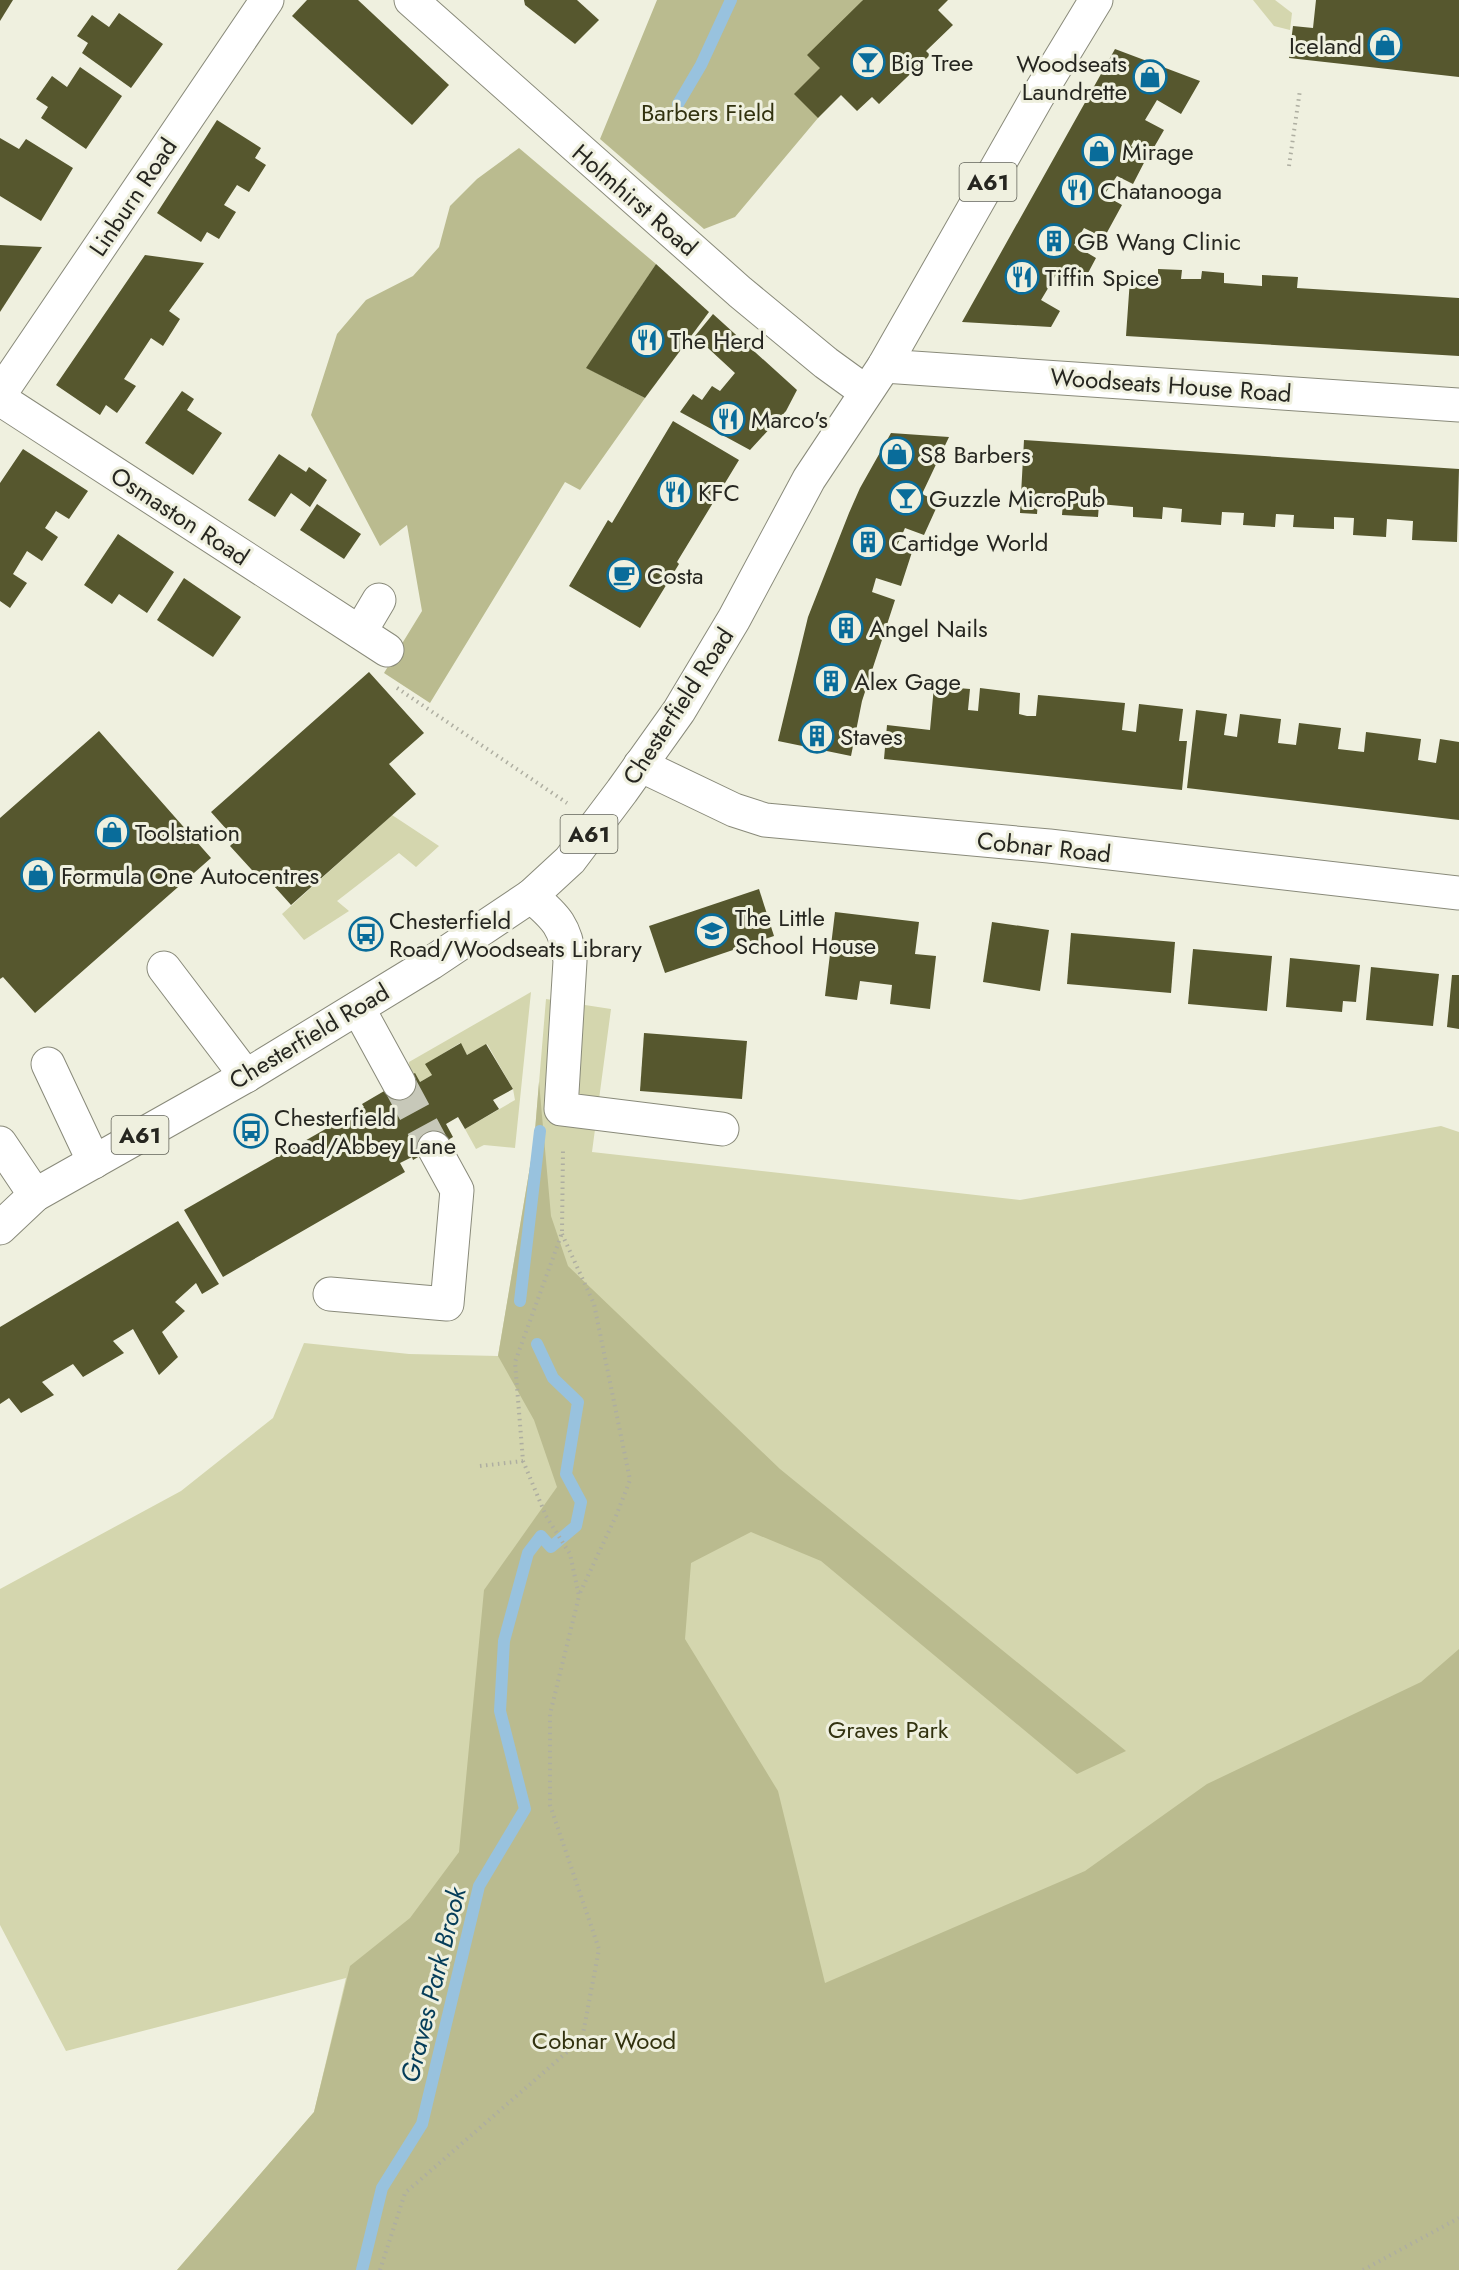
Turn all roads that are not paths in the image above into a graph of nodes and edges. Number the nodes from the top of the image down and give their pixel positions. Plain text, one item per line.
1 (267, 0) edge
2 (411, 0) edge
3 (444, 0) edge
4 (1096, 0) edge
5 (457, 43) junction
6 (884, 366) junction
7 (866, 392) junction
8 (0, 394) edge
9 (0, 399) edge
10 (1459, 405) edge
11 (379, 600) dead end
12 (640, 765) junction
13 (1459, 893) edge
14 (531, 896) junction
15 (164, 968) dead end
16 (358, 1008) junction
17 (48, 1064) dead end
18 (246, 1076) junction
19 (399, 1083) tunnel mouth
20 (722, 1129) dead end
21 (0, 1143) edge
22 (434, 1148) tunnel mouth
23 (94, 1162) junction
24 (35, 1195) junction
25 (0, 1203) edge
26 (0, 1228) edge
27 (330, 1294) dead end

1 - 8 main road, Linburn Road
2 - 5 main road, Holmhirst Road
3 - 5 main road
4 - 6 main road, Chesterfield Road / A61
5 - 7 main road, Holmhirst Road
6 - 7 main road, Chesterfield Road / A61
6 - 10 main road, Woodseats House Road
7 - 12 main road, Chesterfield Road / A61
9 - 11 main road, Osmaston Road
12 - 13 main road, Cobnar Road
12 - 14 main road, Chesterfield Road / A61
14 - 16 main road, Chesterfield Road / A61
14 - 20 main road
15 - 18 main road
16 - 18 main road, Chesterfield Road / A61
16 - 19 main road
17 - 23 main road
18 - 23 main road, Chesterfield Road / A61
21 - 24 main road
22 - 27 main road
23 - 24 main road, Chesterfield Road / A61
24 - 25 main road, Chesterfield Road / A61
24 - 26 main road, Chesterfield Road / A61

